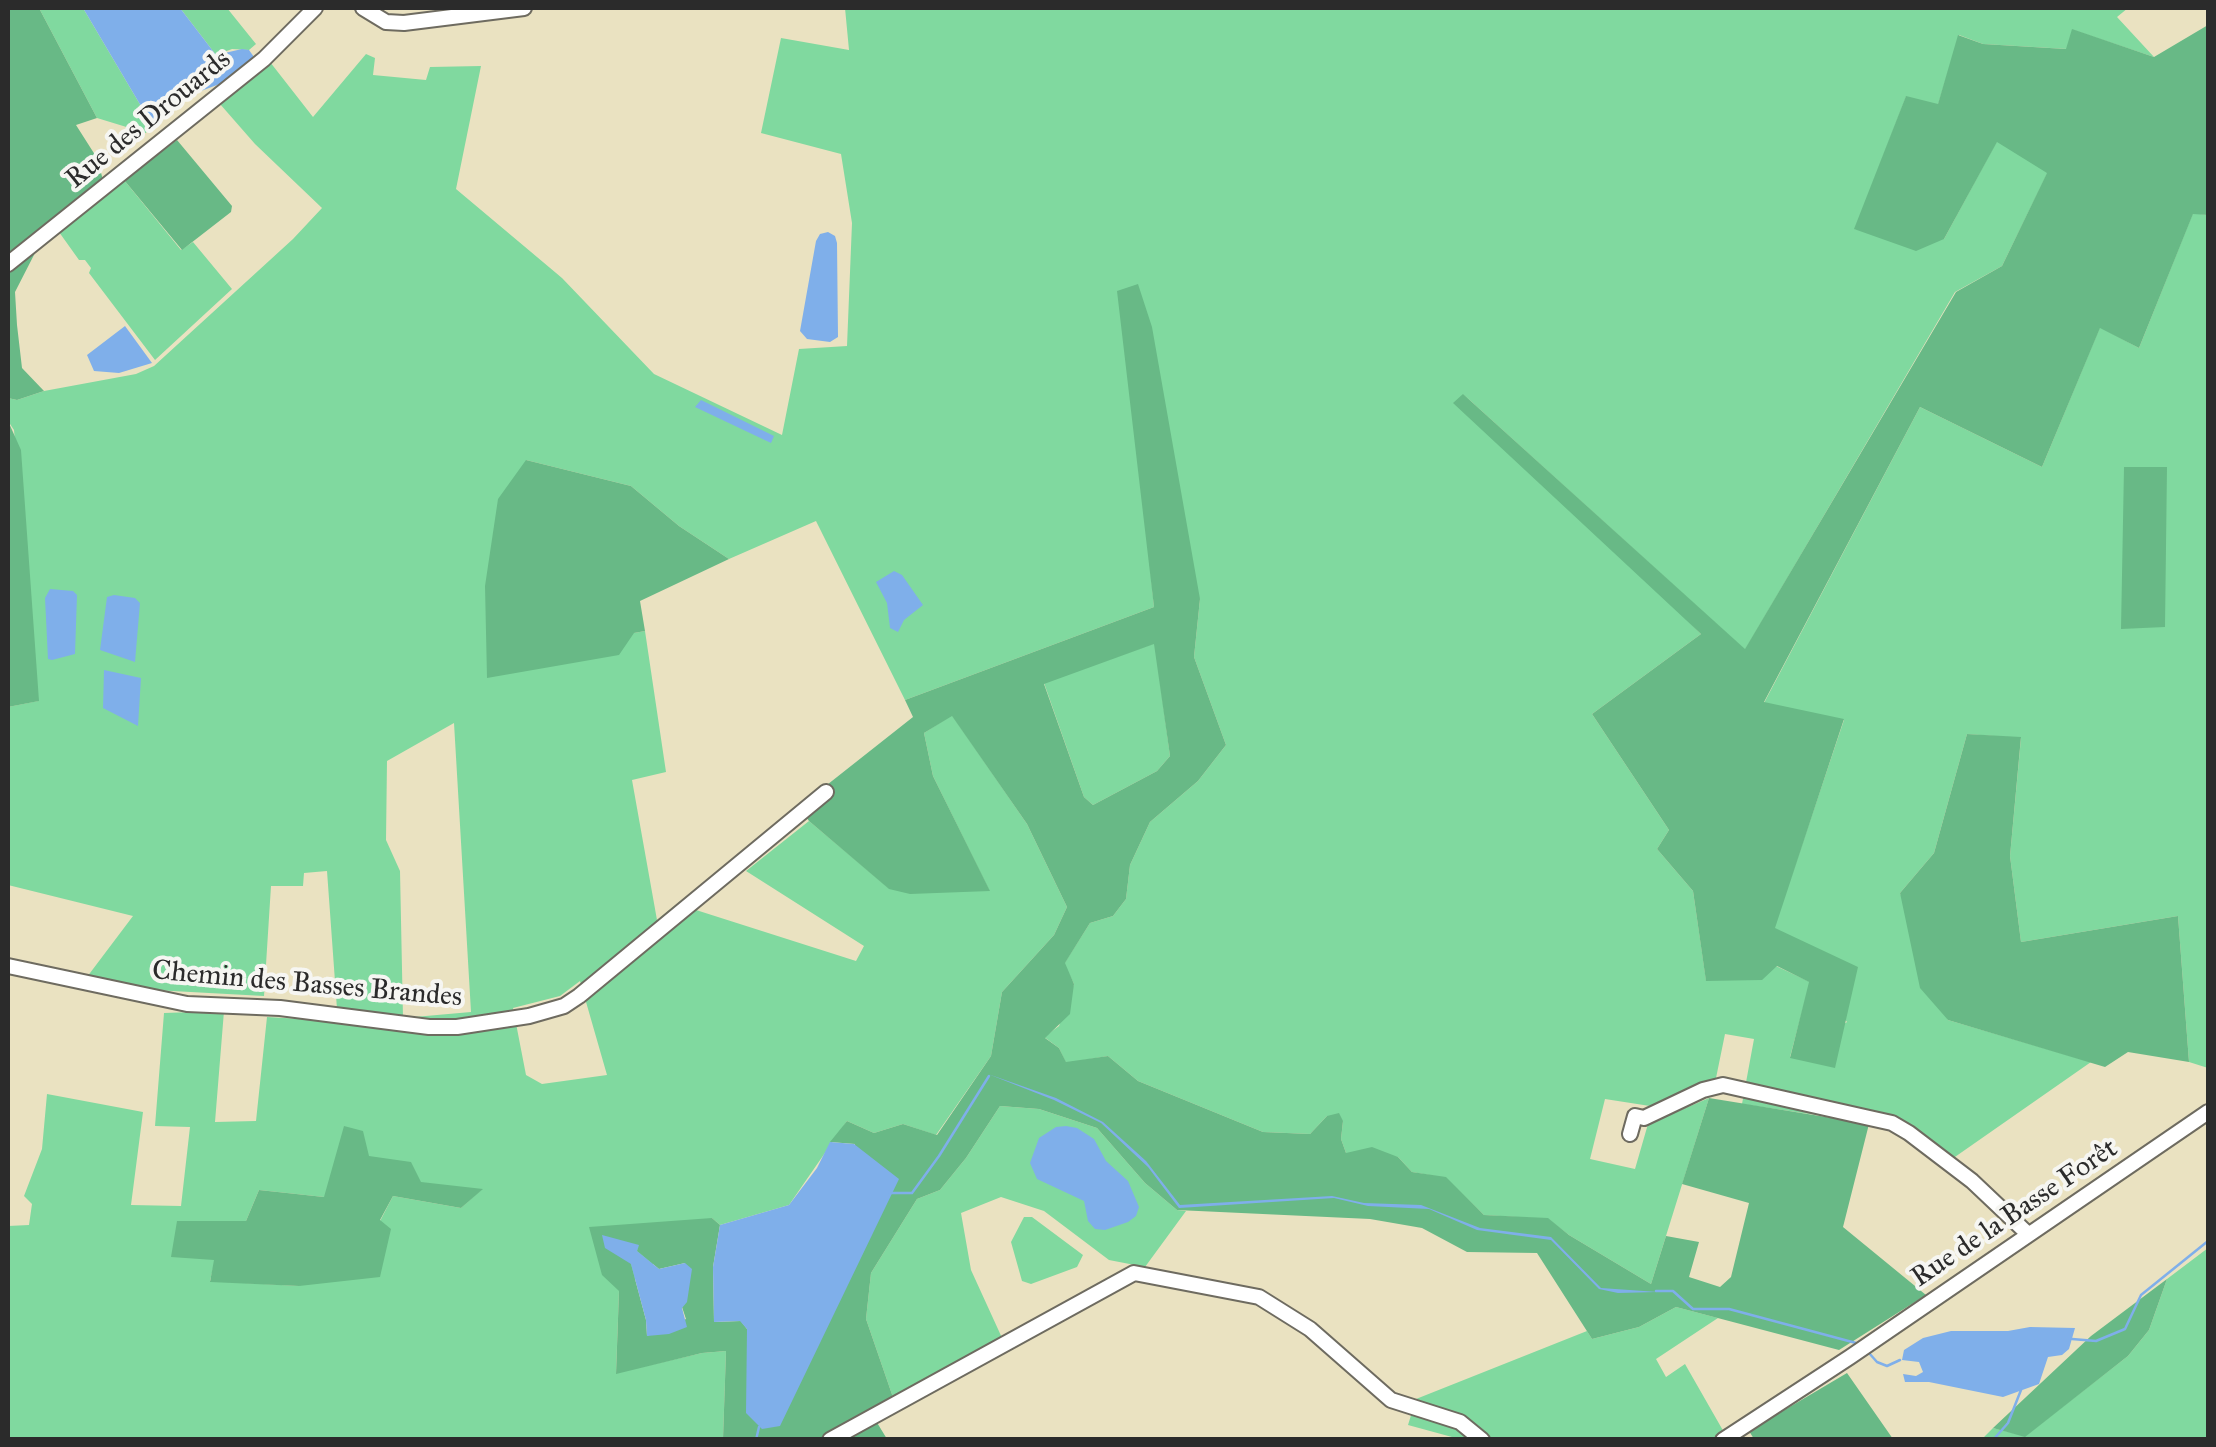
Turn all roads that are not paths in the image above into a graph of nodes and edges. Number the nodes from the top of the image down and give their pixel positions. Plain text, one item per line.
1 (315, 8) edge
2 (363, 8) edge
3 (524, 8) edge
4 (8, 264) edge
5 (826, 792) dead end
6 (8, 966) edge
7 (2208, 1112) edge
8 (1630, 1134) dead end
9 (2028, 1234) junction
10 (830, 1440) edge
11 (1482, 1440) edge
12 (1723, 1440) edge

1 - 4 street, Rue des Drouards
2 - 3 street
5 - 6 street, Chemin des Basses Brandes
7 - 9 street, Rue de la Basse Forêt
8 - 9 street
9 - 12 street, Rue de la Basse Forêt
10 - 11 street

